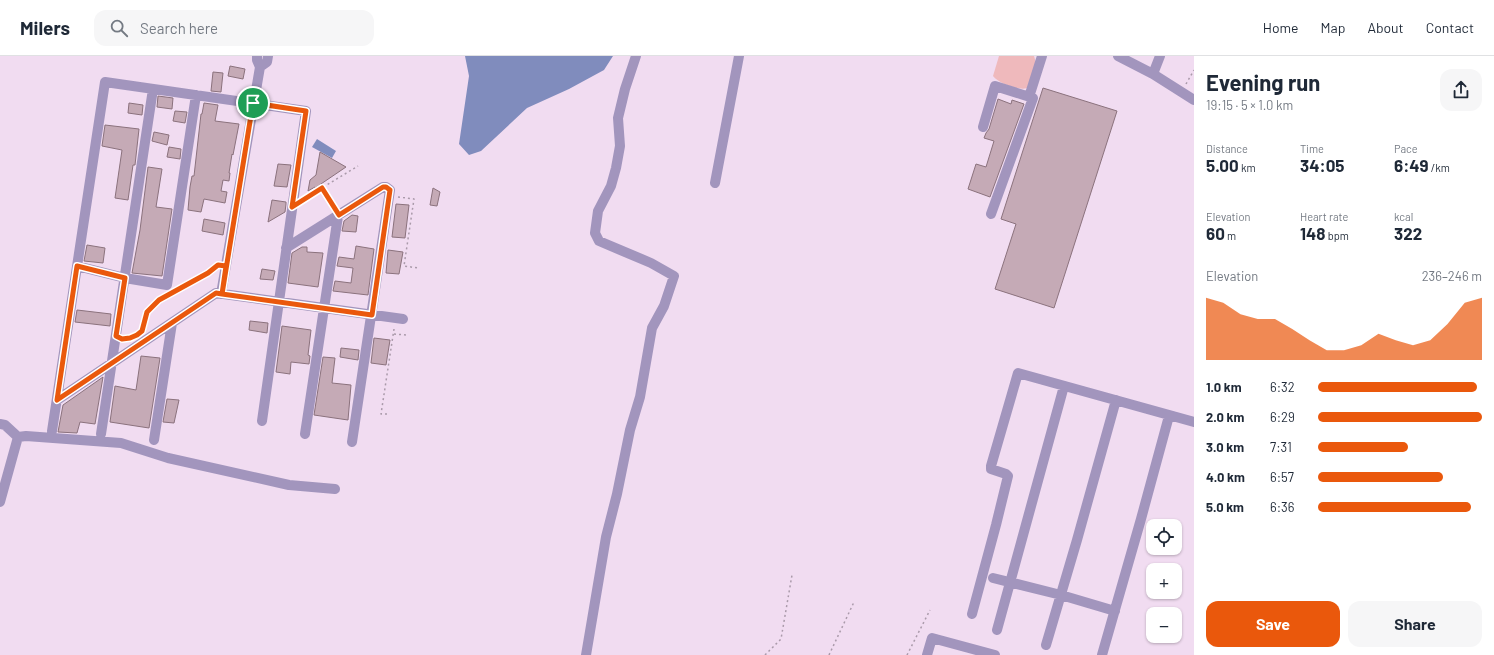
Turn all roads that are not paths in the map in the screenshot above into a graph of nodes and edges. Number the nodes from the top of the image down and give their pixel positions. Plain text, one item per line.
1 (257, 56) edge
2 (268, 56) edge
3 (636, 56) edge
4 (739, 56) edge
5 (1042, 56) edge
6 (1118, 56) edge
7 (1160, 56) edge
8 (260, 67) junction
9 (1153, 74) junction
10 (153, 89) junction
11 (196, 95) junction
12 (1029, 97) junction
13 (1194, 100) edge
14 (253, 103) junction
15 (983, 127) dead end
16 (715, 183) dead end
17 (991, 214) dead end
18 (338, 215) junction
19 (286, 248) junction
20 (77, 266) junction
21 (125, 278) junction
22 (222, 294) junction
23 (279, 302) junction
24 (325, 308) junction
25 (372, 315) junction
26 (403, 319) dead end
27 (172, 323) junction
28 (112, 363) junction
29 (1064, 386) junction
30 (57, 400) junction
31 (1116, 400) junction
32 (1169, 416) junction
33 (262, 421) dead end
34 (1194, 422) edge
35 (0, 424) edge
36 (52, 431) dead end
37 (102, 434) dead end
38 (305, 434) dead end
39 (18, 438) junction
40 (154, 440) dead end
41 (352, 442) dead end
42 (335, 489) dead end
43 (0, 502) edge
44 (993, 578) dead end
45 (1010, 581) junction
46 (1061, 595) junction
47 (1114, 612) junction
48 (972, 614) dead end
49 (997, 630) dead end
50 (1046, 645) dead end
51 (983, 653) edge
52 (586, 655) edge
53 (927, 655) edge
54 (995, 655) edge
55 (1102, 655) edge

1 - 8 street
2 - 8 street
3 - 52 street
4 - 16 street
5 - 12 street
6 - 9 street
7 - 9 street
8 - 14 street
9 - 13 street
10 - 11 street
10 - 20 street
10 - 21 street
11 - 14 street
11 - 21 street
12 - 15 street
12 - 17 street
14 - 19 street
14 - 22 street
18 - 19 street
18 - 24 street
18 - 25 street
19 - 23 street
20 - 21 street
20 - 30 street
21 - 28 street
22 - 23 street
22 - 27 street
23 - 24 street
23 - 33 street
24 - 25 street
24 - 38 street
25 - 26 street
25 - 41 street
27 - 28 street
27 - 40 street
28 - 30 street
28 - 37 street
29 - 31 street
29 - 45 street
29 - 48 street
30 - 36 street
31 - 32 street
31 - 46 street
32 - 34 street
32 - 47 street
35 - 39 street
39 - 42 street
39 - 43 street
44 - 45 street
45 - 46 street
45 - 49 street
46 - 47 street
46 - 50 street
47 - 55 street
51 - 53 street
51 - 54 street

